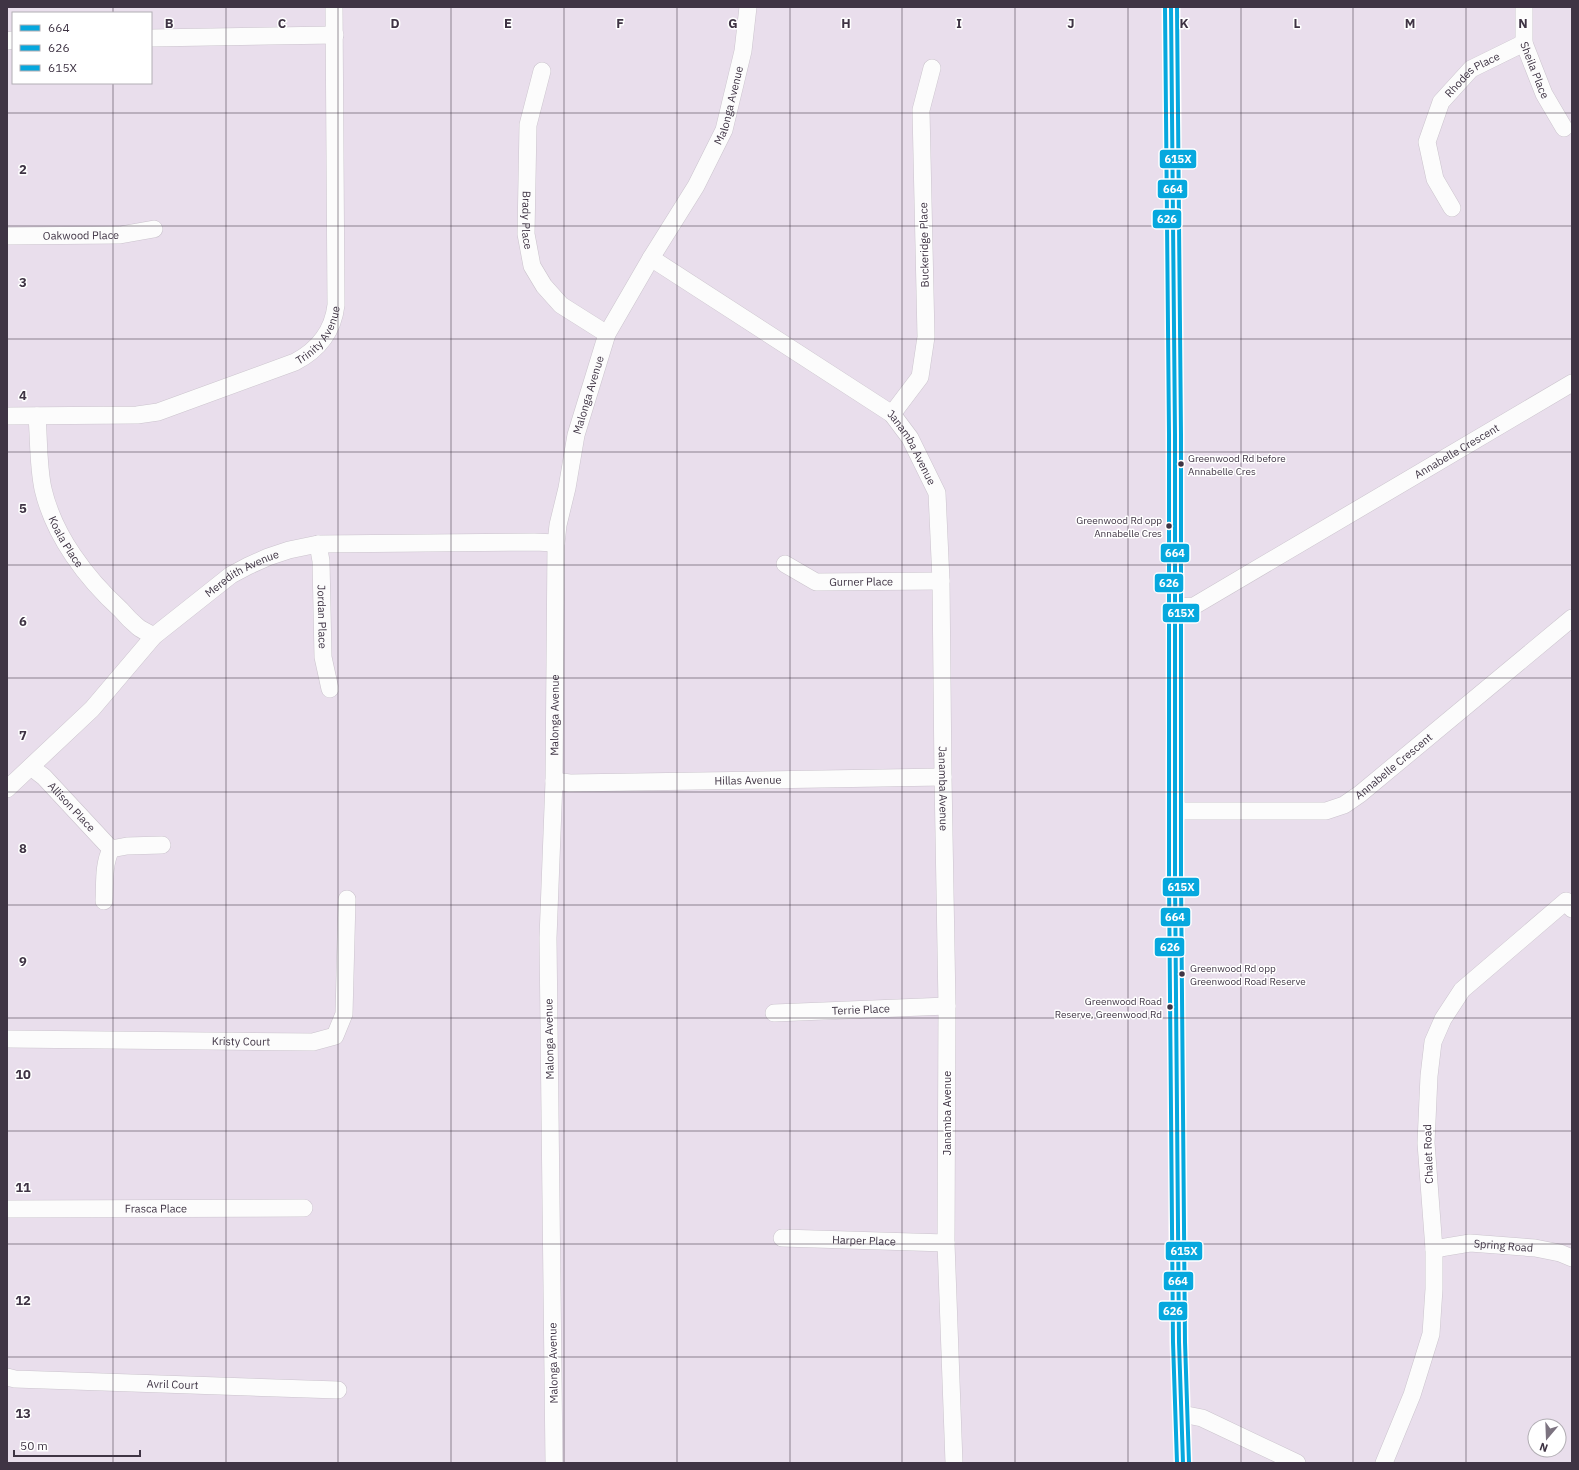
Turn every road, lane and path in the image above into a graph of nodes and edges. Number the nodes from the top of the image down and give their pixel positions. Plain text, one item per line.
1 (334, 7) edge
2 (748, 7) edge
3 (1171, 7) edge
4 (1524, 7) edge
5 (334, 35) junction
6 (152, 38) edge
7 (1524, 43) junction
8 (932, 68) dead end
9 (542, 71) dead end
10 (1564, 128) dead end
11 (1452, 208) dead end
12 (154, 229) dead end
13 (7, 236) edge
14 (651, 258) junction
15 (607, 334) junction
16 (1572, 383) edge
17 (892, 414) junction
18 (7, 416) edge
19 (37, 416) junction
20 (556, 543) junction
21 (318, 544) junction
22 (785, 564) dead end
23 (941, 581) junction
24 (1174, 607) junction
25 (1572, 618) edge
26 (154, 636) junction
27 (330, 689) dead end
28 (31, 767) junction
29 (943, 777) junction
30 (554, 781) junction
31 (7, 788) edge
32 (1176, 811) junction
33 (162, 844) dead end
34 (111, 849) junction
35 (347, 899) dead end
36 (104, 901) dead end
37 (1572, 909) edge
38 (948, 1006) junction
39 (774, 1013) dead end
40 (7, 1039) edge
41 (304, 1208) dead end
42 (7, 1209) edge
43 (782, 1238) dead end
44 (946, 1243) junction
45 (1434, 1249) junction
46 (1572, 1258) edge
47 (7, 1377) edge
48 (338, 1390) dead end
49 (1182, 1414) junction
50 (554, 1463) edge
51 (954, 1463) edge
52 (1175, 1463) edge
53 (1183, 1463) edge
54 (1297, 1463) edge
55 (1384, 1463) edge

1 - 5 street, Trinity Avenue
2 - 14 street, Malonga Avenue
3 - 24 street
4 - 7 street, Sheila Place
5 - 6 street
5 - 19 street, Trinity Avenue
7 - 10 street, Sheila Place
7 - 11 street, Rhodes Place
8 - 17 street, Buckeridge Place
9 - 15 street, Brady Place
12 - 13 street, Oakwood Place
14 - 15 street, Malonga Avenue
14 - 17 street, Janamba Avenue
15 - 20 street, Malonga Avenue
16 - 24 street, Annabelle Crescent
17 - 23 street, Janamba Avenue
18 - 19 street, Trinity Avenue
19 - 26 street, Koala Place
20 - 21 street, Meredith Avenue
20 - 30 street, Malonga Avenue
21 - 26 street, Meredith Avenue
21 - 27 street, Jordan Place
22 - 23 street, Gurner Place
23 - 29 street, Janamba Avenue
24 - 32 street
25 - 32 street, Annabelle Crescent
26 - 28 street, Meredith Avenue
28 - 31 street, Meredith Avenue
28 - 34 street, Allison Place
29 - 30 street, Hillas Avenue
29 - 38 street, Janamba Avenue
30 - 50 street, Malonga Avenue
32 - 49 street
33 - 34 street
34 - 36 street
35 - 40 street, Kristy Court
37 - 45 street, Chalet Road
38 - 39 street, Terrie Place
38 - 44 street, Janamba Avenue
41 - 42 street, Frasca Place
43 - 44 street, Harper Place
44 - 51 street, Janamba Avenue
45 - 46 street, Spring Road
45 - 55 street, Chalet Road
47 - 48 street, Avril Court
49 - 53 street
49 - 54 street
52 - 53 street

